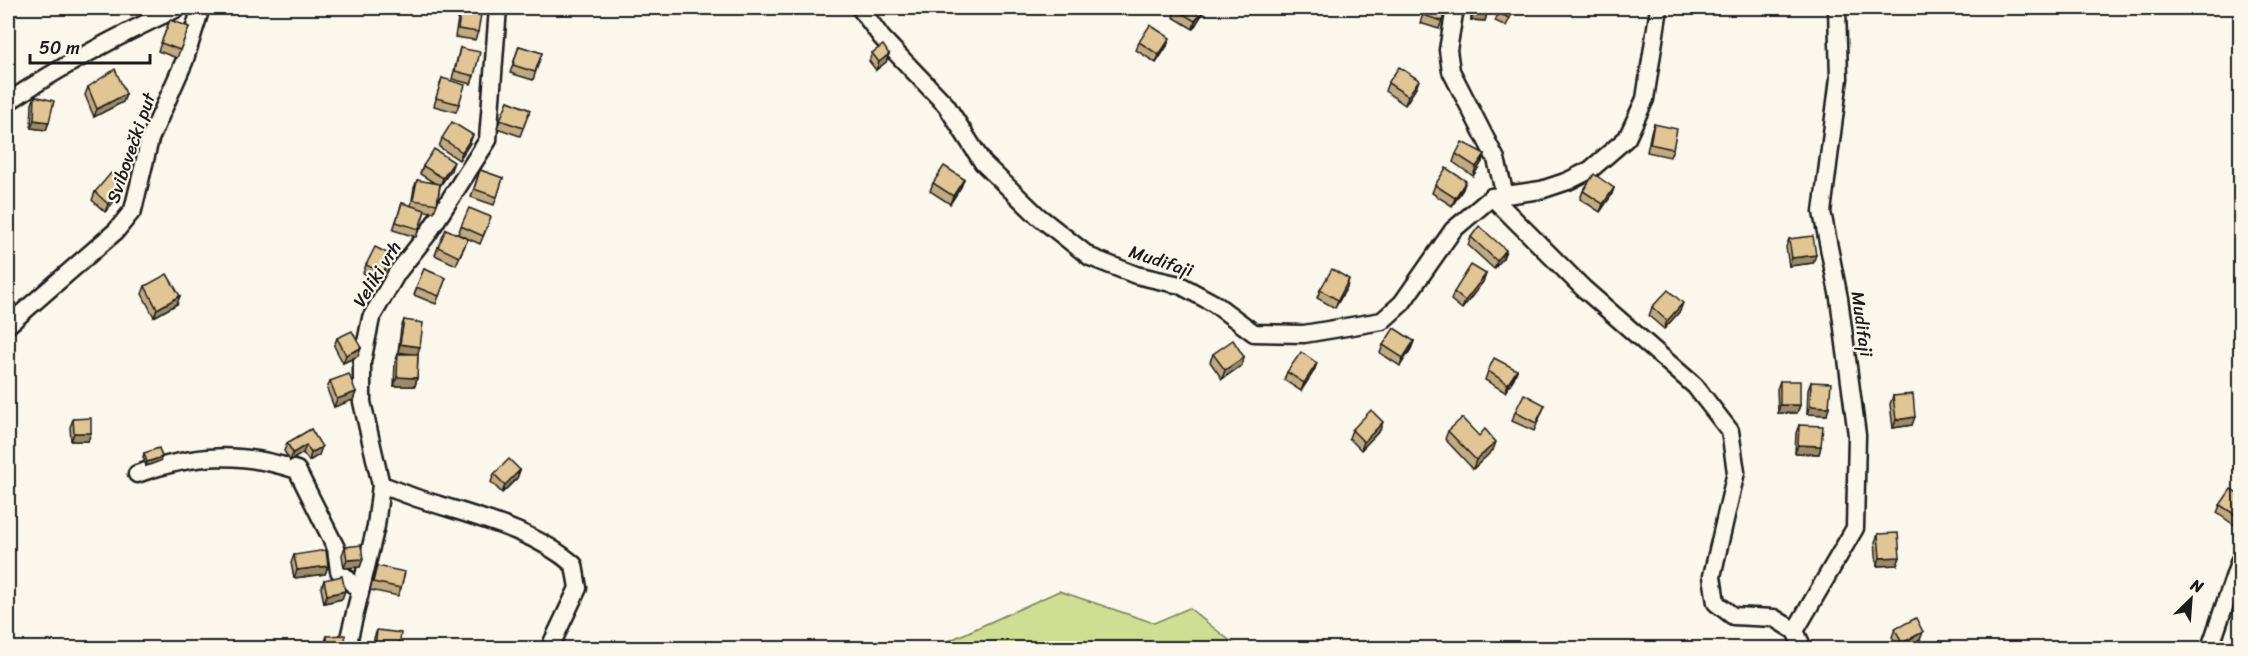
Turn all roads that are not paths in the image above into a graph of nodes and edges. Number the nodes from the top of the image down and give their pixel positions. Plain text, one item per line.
1 (178, 8) edge
2 (198, 8) edge
3 (498, 8) edge
4 (860, 8) edge
5 (1455, 8) edge
6 (1659, 8) edge
7 (1837, 8) edge
8 (8, 102) edge
9 (1499, 196) junction
10 (8, 325) edge
11 (137, 474) dead end
12 (381, 485) junction
13 (2241, 560) edge
14 (361, 588) junction
15 (1795, 631) junction
16 (551, 645) dead end
17 (351, 648) edge
18 (1803, 648) edge
19 (2210, 648) edge

1 - 8 street
2 - 10 street, Svibovečki put
3 - 12 street, Veliki vrh
4 - 9 street, Mudifaji
5 - 9 street
6 - 9 street
7 - 15 street, Mudifaji
9 - 15 street
11 - 14 street
12 - 14 street, Veliki vrh
12 - 16 street
13 - 19 street
14 - 17 street, Veliki vrh
15 - 18 street

